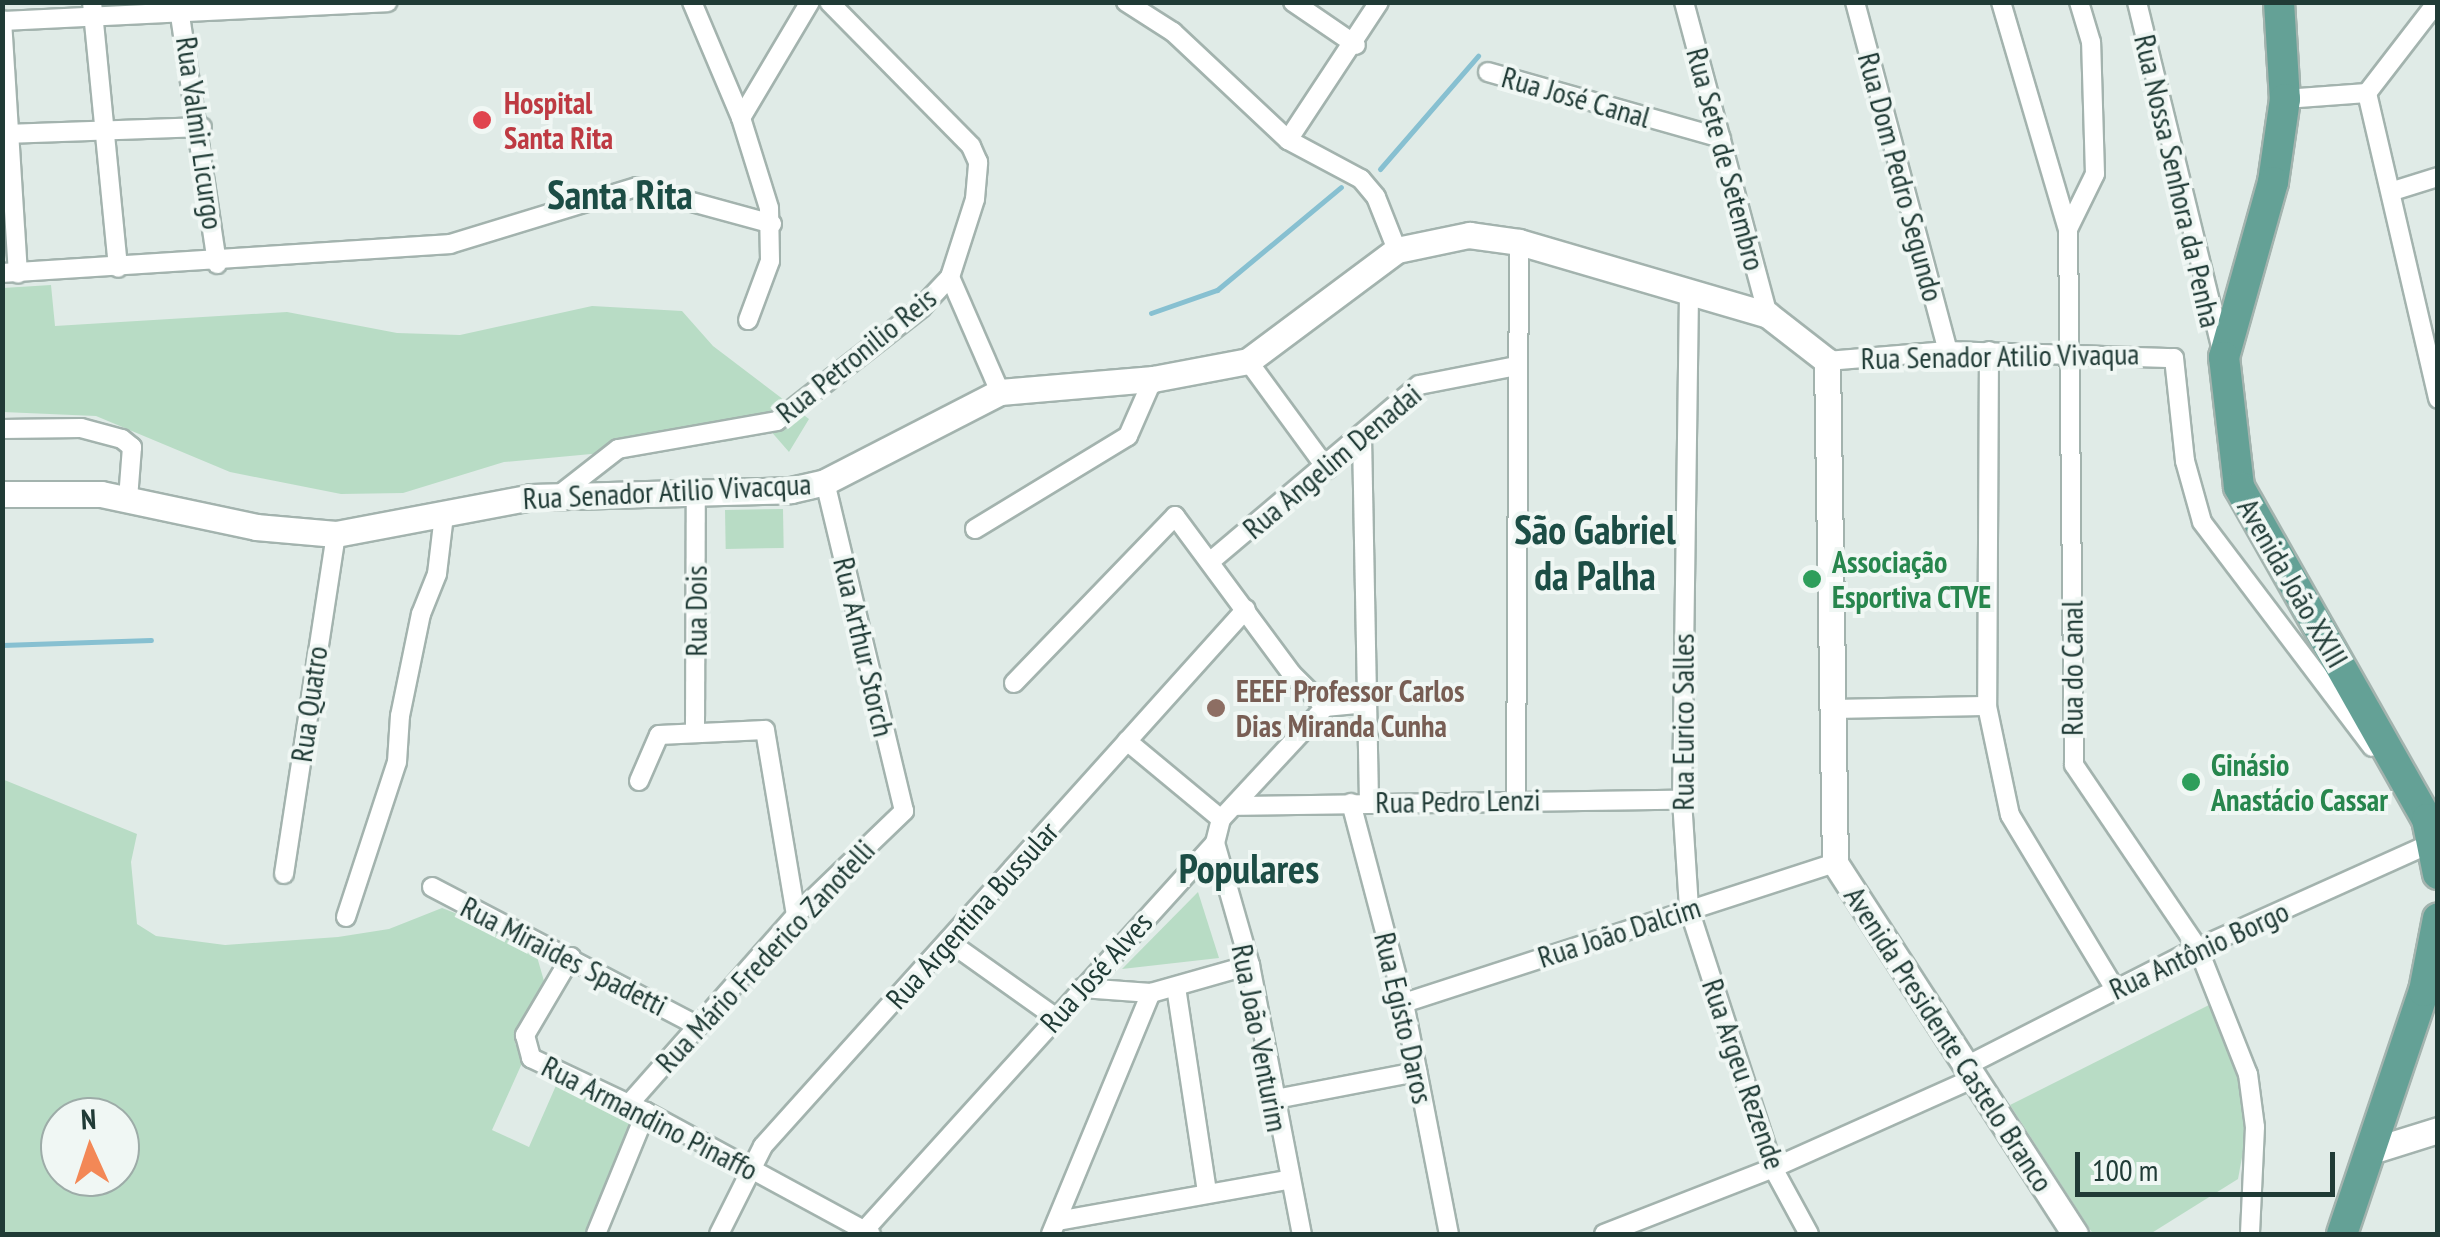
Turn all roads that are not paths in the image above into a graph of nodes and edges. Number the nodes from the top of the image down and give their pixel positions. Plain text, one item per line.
1 (388, 2) edge
2 (692, 2) edge
3 (810, 2) edge
4 (829, 2) edge
5 (1126, 2) edge
6 (1293, 2) edge
7 (1379, 2) edge
8 (1684, 2) edge
9 (2000, 2) edge
10 (2079, 2) edge
11 (2137, 2) edge
12 (2279, 2) edge
13 (2437, 2) edge
14 (1855, 3) edge
15 (336, 4) edge
16 (181, 9) edge
17 (93, 10) edge
18 (2, 21) edge
19 (1356, 45) junction
20 (1488, 72) dead end
21 (2367, 93) junction
22 (2285, 99) junction
23 (741, 118) junction
24 (202, 127) junction
25 (106, 130) junction
26 (6, 134) edge
27 (1722, 138) junction
28 (1288, 140) junction
29 (2438, 178) edge
30 (2393, 191) junction
31 (772, 224) junction
32 (2068, 229) junction
33 (1519, 242) junction
34 (1398, 250) junction
35 (218, 264) junction
36 (118, 268) junction
37 (10, 273) edge
38 (950, 277) junction
39 (1688, 294) junction
40 (1768, 315) junction
41 (748, 320) dead end
42 (2431, 342) edge
43 (2070, 350) junction
44 (1948, 351) junction
45 (1989, 351) junction
46 (2224, 357) junction
47 (1827, 361) junction
48 (1248, 362) junction
49 (1518, 366) junction
50 (1153, 380) junction
51 (1000, 392) junction
52 (2438, 399) edge
53 (2, 429) edge
54 (1362, 437) junction
55 (1326, 469) junction
56 (825, 482) junction
57 (696, 492) junction
58 (2, 494) edge
59 (559, 496) junction
60 (128, 499) junction
61 (444, 515) junction
62 (975, 529) dead end
63 (336, 534) junction
64 (1212, 560) junction
65 (1246, 609) junction
66 (1014, 683) dead end
67 (1367, 704) junction
68 (1987, 706) junction
69 (1325, 707) junction
70 (1830, 709) junction
71 (695, 730) junction
72 (1127, 742) junction
73 (639, 781) dead end
74 (1516, 800) junction
75 (1682, 800) junction
76 (1360, 802) junction
77 (904, 811) joint
78 (1228, 812) junction
79 (2430, 831) junction
80 (1214, 843) junction
81 (1835, 863) junction
82 (284, 874) dead end
83 (2438, 874) edge
84 (432, 887) dead end
85 (1689, 909) junction
86 (796, 915) junction
87 (346, 917) dead end
88 (2438, 918) edge
89 (948, 941) junction
90 (2198, 948) junction
91 (571, 957) junction
92 (1250, 966) junction
93 (1176, 987) junction
94 (1082, 988) junction
95 (2115, 989) junction
96 (1151, 993) junction
97 (2430, 996) edge
98 (1404, 1003) junction
99 (1055, 1017) junction
100 (696, 1025) junction
101 (1972, 1071) junction
102 (1417, 1072) junction
103 (1272, 1100) junction
104 (638, 1108) junction
105 (2438, 1130) edge
106 (2371, 1151) junction
107 (748, 1166) junction
108 (1773, 1168) junction
109 (1288, 1180) junction
110 (1207, 1192) junction
111 (1054, 1228) edge
112 (865, 1233) edge
113 (596, 1234) edge
114 (719, 1234) edge
115 (1302, 1234) edge
116 (1449, 1234) edge
117 (1604, 1234) edge
118 (1809, 1234) edge
119 (2075, 1234) edge
120 (2250, 1234) edge
121 (2342, 1234) edge

1 - 15 street
2 - 23 street
3 - 23 street
4 - 38 street, Rua Petronilio Reis
5 - 28 street
6 - 19 street
7 - 19 street
8 - 27 street, Rua Sete de Setembro
9 - 32 street
10 - 32 street
11 - 46 street, Rua Nossa Senhora da Penha
12 - 22 main road, Avenida João XXIII
13 - 21 street
14 - 44 street, Rua Dom Pedro Segundo
15 - 16 street
16 - 17 street
16 - 24 street, Rua Valmir Licurgo
17 - 18 street
17 - 25 street
18 - 26 street
19 - 28 street
20 - 27 street, Rua José Canal
21 - 22 street
21 - 30 street
22 - 46 main road, Avenida João XXIII
23 - 31 street
24 - 25 street
24 - 35 street, Rua Valmir Licurgo
25 - 26 street
25 - 36 street
26 - 37 street
27 - 40 street, Rua Sete de Setembro
28 - 34 street
29 - 30 street
30 - 42 street
31 - 35 street
31 - 41 street
32 - 43 street, Rua do Canal
33 - 34 street, Rua Senador Atilio Vivacqua
33 - 39 street, Rua Senador Atilio Vivacqua
33 - 49 street
34 - 48 street, Rua Senador Atilio Vivacqua
35 - 36 street
36 - 37 street
38 - 51 street
38 - 59 street, Rua Petronilio Reis
39 - 40 street, Rua Senador Atilio Vivaqua
39 - 75 street, Rua Eurico Salles
40 - 47 street, Rua Senador Atilio Vivaqua
42 - 52 street
43 - 45 street, Rua Senador Atilio Vivaqua
43 - 79 street, Rua Senador Atilio Vivaqua
43 - 90 street, Rua do Canal
44 - 45 street, Rua Senador Atilio Vivaqua
44 - 47 street, Rua Senador Atilio Vivaqua
45 - 68 street
46 - 79 main road, Avenida João XXIII
47 - 70 street, Avenida Presidente Castelo Branco
48 - 50 street, Rua Senador Atilio Vivacqua
48 - 55 street
49 - 54 street, Rua Angelim Denadai
49 - 74 street
50 - 51 street, Rua Senador Atilio Vivacqua
50 - 62 street
51 - 56 street, Rua Senador Atilio Vivacqua
53 - 60 street
54 - 55 street, Rua Angelim Denadai
54 - 67 street, Rua Egisto Daros
55 - 64 street, Rua Angelim Denadai
56 - 57 street, Rua Senador Atilio Vivacqua
56 - 77 street, Rua Arthur Storch
57 - 59 street, Rua Senador Atilio Vivacqua
57 - 71 street, Rua Dois
58 - 60 street, Rua Senador Atilio Vivacqua
59 - 61 street, Rua Senador Atilio Vivacqua
60 - 63 street, Rua Senador Atilio Vivacqua
61 - 63 street, Rua Senador Atilio Vivacqua
61 - 87 street
63 - 82 street, Rua Quatro
64 - 65 street, Rua Angelim Denadai
64 - 66 street, Rua Angelim Denadai
65 - 69 street, Rua Angelim Denadai
65 - 72 street, Rua Argentina Bussular
67 - 69 street
67 - 76 street, Rua Egisto Daros
68 - 70 street
68 - 95 street
69 - 78 street, Rua José Alves
70 - 81 street, Avenida Presidente Castelo Branco
71 - 73 street
71 - 86 street
72 - 78 street
72 - 89 street, Rua Argentina Bussular
74 - 75 street, Rua Pedro Lenzi
74 - 76 street, Rua Pedro Lenzi
75 - 85 street, Rua Eurico Salles
76 - 78 street, Rua Pedro Lenzi
76 - 98 street, Rua Egisto Daros
77 - 86 street, Rua Mário Frederico Zanotelli
78 - 80 street, Rua José Alves
79 - 83 main road, Avenida João XXIII
79 - 90 street, Rua Antônio Borgo
80 - 92 street, Rua João Venturim
80 - 94 street, Rua José Alves
81 - 85 street, Rua João Dalcim
81 - 101 street, Avenida Presidente Castelo Branco
84 - 91 street, Rua Miraides Spadetti
85 - 98 street, Rua João Dalcim
85 - 108 street, Rua Argeu Rezende
86 - 100 street, Rua Mário Frederico Zanotelli
88 - 97 main road
89 - 99 street
89 - 107 street, Rua Argentina Bussular
90 - 95 street, Rua Antônio Borgo
90 - 120 street, Rua do Canal
91 - 100 street, Rua Miraides Spadetti
91 - 104 street, Rua Armandino Pinaffo
92 - 93 street
92 - 103 street, Rua João Venturim
93 - 96 street
93 - 110 street
94 - 96 street
94 - 99 street, Rua José Alves
95 - 101 street, Rua Antônio Borgo
96 - 111 street
97 - 106 main road
98 - 102 street, Rua Egisto Daros
99 - 112 street, Rua José Alves
100 - 104 street, Rua Mário Frederico Zanotelli
101 - 108 street, Rua Antônio Borgo
101 - 119 street, Avenida Presidente Castelo Branco
102 - 103 street
102 - 116 street, Rua Egisto Daros
103 - 109 street, Rua João Venturim
104 - 107 street, Rua Armandino Pinaffo
104 - 113 street, Rua Mário Frederico Zanotelli
105 - 106 street
106 - 121 main road
107 - 112 street, Rua Armandino Pinaffo
107 - 114 street, Rua Argentina Bussular
108 - 117 street, Rua Antônio Borgo
108 - 118 street, Rua Argeu Rezende
109 - 110 street
109 - 115 street, Rua João Venturim
110 - 111 street

